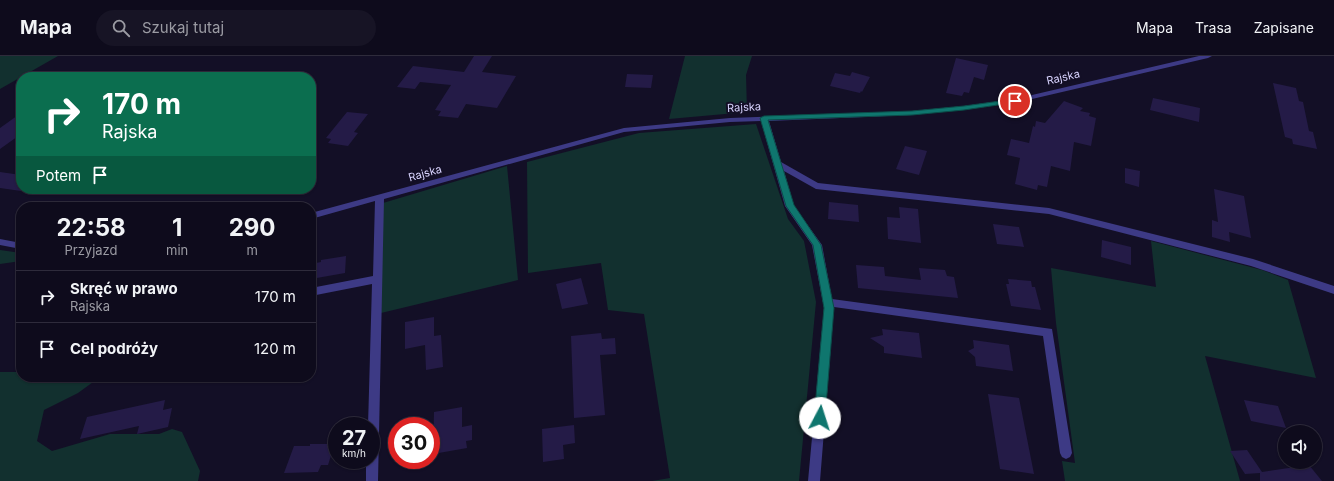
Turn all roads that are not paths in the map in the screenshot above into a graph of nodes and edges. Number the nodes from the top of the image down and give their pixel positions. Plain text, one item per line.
1 (1208, 56) edge
2 (764, 118) junction
3 (777, 163) junction
4 (380, 197) junction
5 (316, 215) edge
6 (0, 242) edge
7 (16, 245) edge
8 (378, 279) junction
9 (1334, 290) edge
10 (316, 291) edge
11 (828, 302) junction
12 (1066, 453) dead end
13 (372, 481) edge
14 (814, 481) edge

1 - 2 street, Rajska
2 - 3 street
2 - 4 street, Rajska
3 - 9 street
3 - 11 street
4 - 5 street, Rajska
4 - 8 street
6 - 7 street
8 - 10 street
8 - 13 street
11 - 12 street
11 - 14 street

